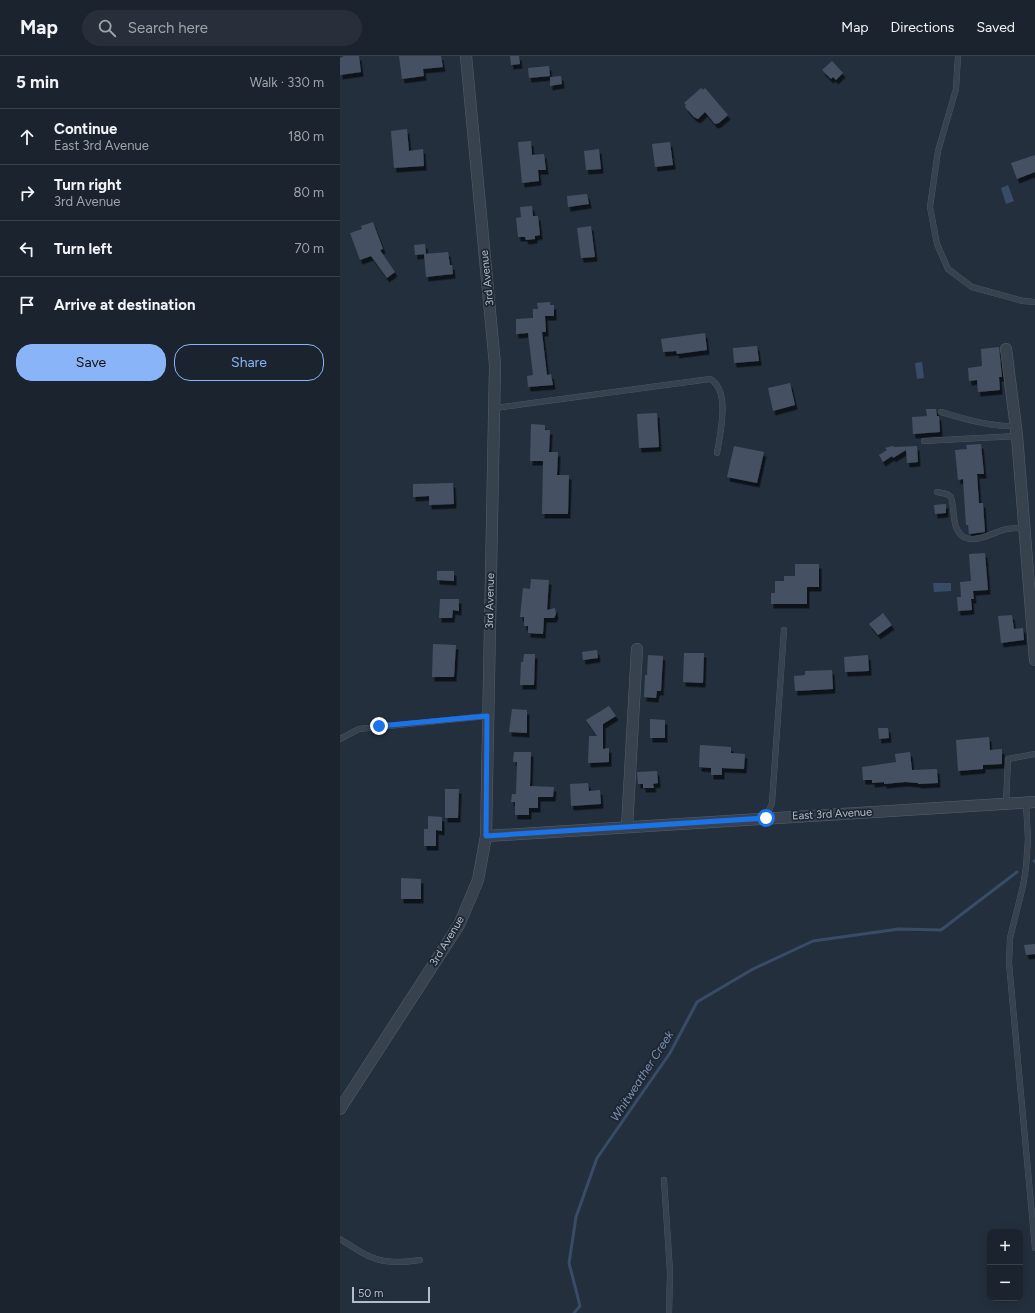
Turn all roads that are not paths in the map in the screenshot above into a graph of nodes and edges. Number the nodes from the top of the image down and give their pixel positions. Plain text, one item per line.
1 (466, 56) edge
2 (958, 56) edge
3 (1035, 302) edge
4 (1006, 349) dead end
5 (494, 408) junction
6 (941, 412) dead end
7 (1017, 431) junction
8 (924, 441) dead end
9 (717, 453) dead end
10 (937, 492) dead end
11 (1024, 528) junction
12 (784, 630) dead end
13 (637, 649) dead end
14 (1035, 660) edge
15 (487, 716) junction
16 (340, 739) edge
17 (1035, 754) edge
18 (1031, 802) edge
19 (1006, 804) junction
20 (766, 818) junction
21 (628, 827) junction
22 (486, 836) junction
23 (340, 1109) edge
24 (664, 1180) dead end
25 (340, 1239) edge
26 (1035, 1248) edge
27 (420, 1260) dead end
28 (669, 1313) edge

1 - 5 street, 3rd Avenue
2 - 3 lane
4 - 7 street
5 - 9 lane
5 - 15 street, 3rd Avenue
6 - 7 lane
7 - 8 lane
7 - 11 street
10 - 11 lane
11 - 14 street
12 - 20 lane
13 - 21 street
15 - 16 lane
15 - 22 street, 3rd Avenue
17 - 19 lane
18 - 19 street, East 3rd Avenue
18 - 26 lane
19 - 20 street, East 3rd Avenue
20 - 21 street, East 3rd Avenue
21 - 22 street, East 3rd Avenue
22 - 23 street, 3rd Avenue
24 - 28 lane
25 - 27 lane

